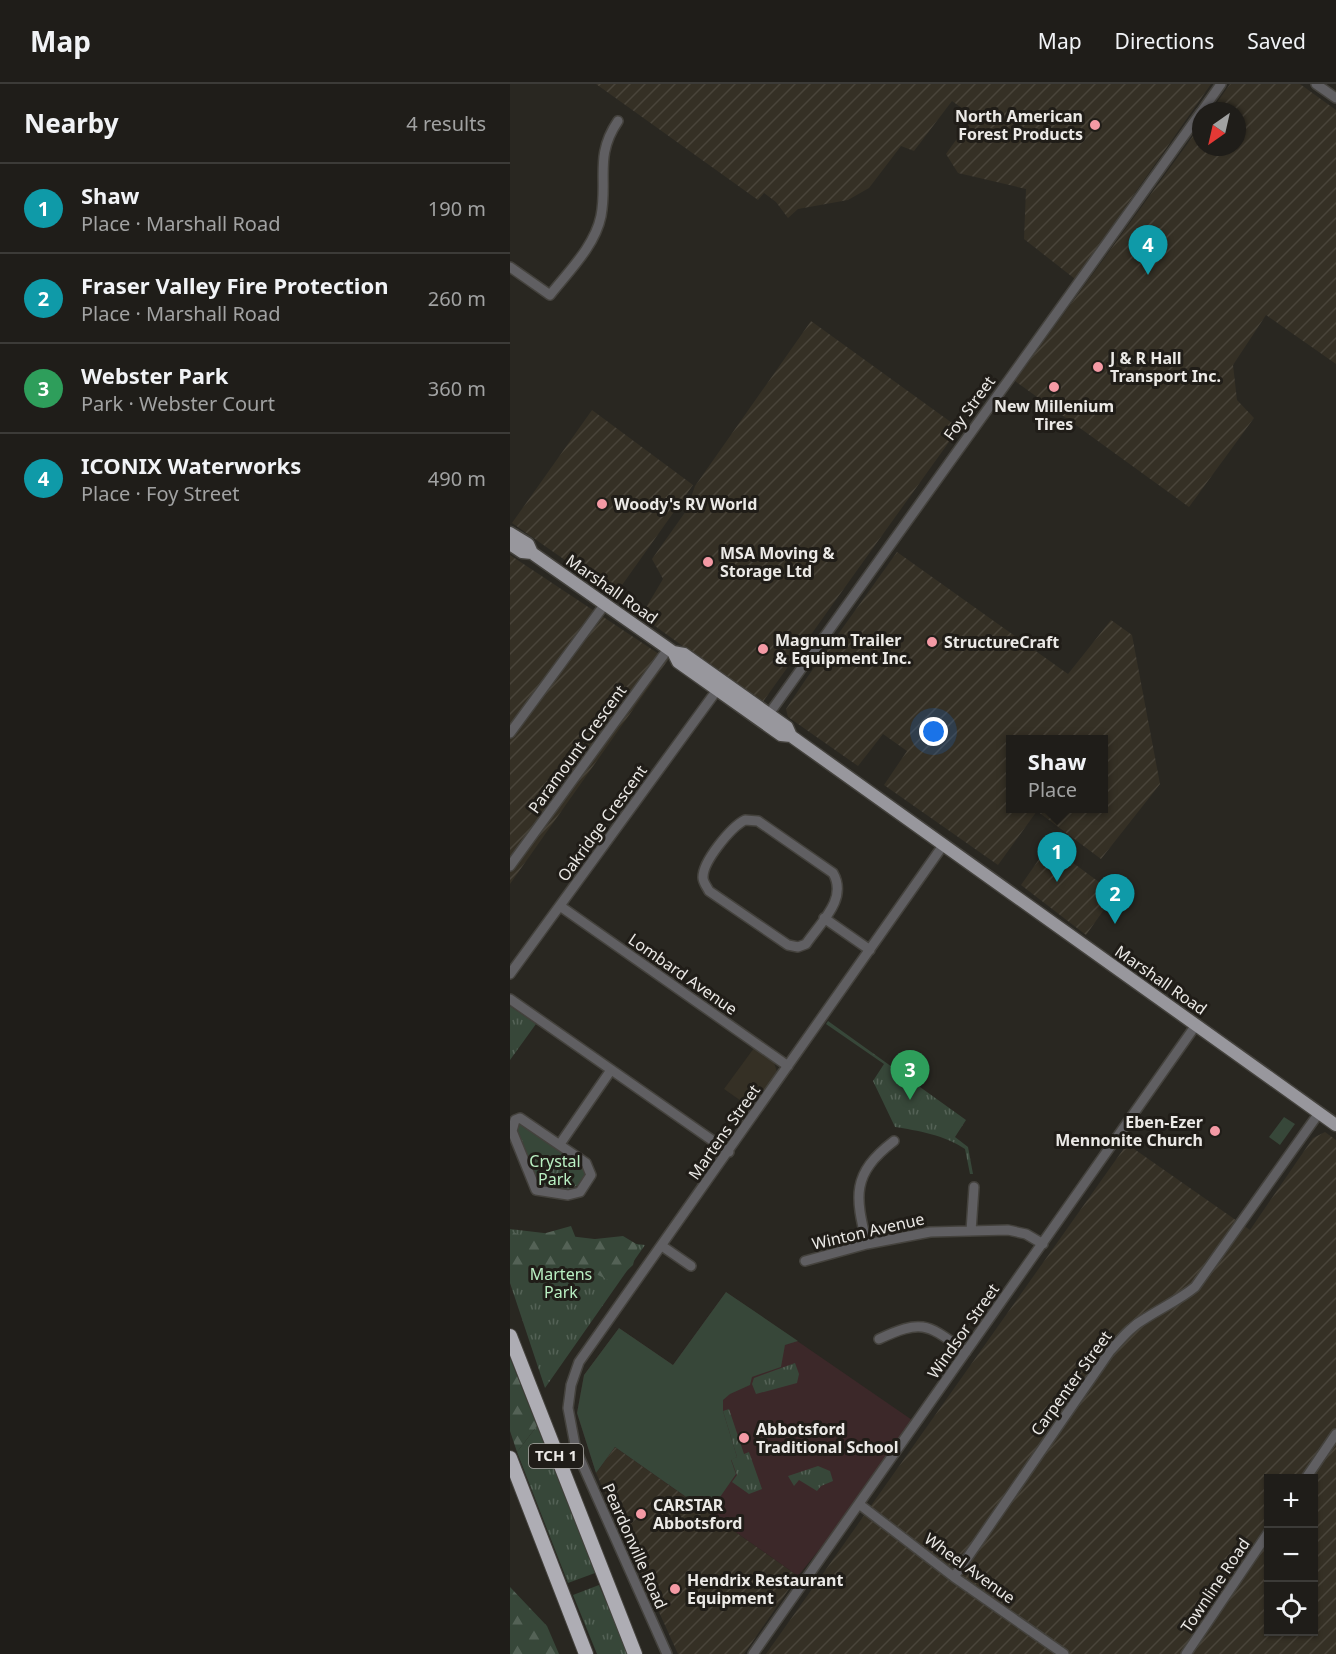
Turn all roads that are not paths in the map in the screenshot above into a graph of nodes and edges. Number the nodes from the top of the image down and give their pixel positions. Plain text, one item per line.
1 (1221, 84) edge
2 (1316, 84) edge
3 (1336, 98) edge
4 (1208, 102) edge
5 (618, 122) dead end
6 (1192, 125) edge
7 (510, 267) edge
8 (510, 533) edge
9 (510, 544) edge
10 (532, 553) junction
11 (605, 604) junction
12 (670, 651) junction
13 (717, 690) junction
14 (766, 718) junction
15 (510, 733) edge
16 (944, 844) junction
17 (510, 866) edge
18 (560, 906) junction
19 (824, 918) junction
20 (870, 950) junction
21 (510, 974) edge
22 (510, 999) edge
23 (1196, 1025) junction
24 (789, 1066) junction
25 (611, 1070) junction
26 (1319, 1113) junction
27 (1336, 1125) edge
28 (894, 1141) dead end
29 (560, 1144) junction
30 (729, 1152) junction
31 (974, 1187) dead end
32 (971, 1231) junction
33 (867, 1244) junction
34 (1042, 1244) junction
35 (662, 1246) junction
36 (805, 1261) dead end
37 (691, 1266) dead end
38 (510, 1336) edge
39 (879, 1339) dead end
40 (966, 1352) junction
41 (1336, 1434) edge
42 (576, 1450) joint
43 (510, 1458) edge
44 (1309, 1474) edge
45 (860, 1504) junction
46 (1264, 1540) edge
47 (954, 1577) junction
48 (586, 1654) edge
49 (635, 1654) edge
50 (667, 1654) edge
51 (753, 1654) edge
52 (1064, 1654) edge
53 (1186, 1654) edge

1 - 4 street, Foy Street
2 - 3 street
5 - 7 street
6 - 14 street, Foy Street
8 - 10 main road, Marshall Road
9 - 10 main road, Marshall Road
10 - 11 main road, Marshall Road
11 - 12 main road, Marshall Road
11 - 15 street
12 - 13 main road, Marshall Road
12 - 14 main road, Marshall Road
12 - 17 street, Paramount Crescent
13 - 14 main road, Marshall Road
13 - 18 street, Oakridge Crescent
14 - 16 main road, Marshall Road
16 - 20 street, Martens Street
16 - 23 main road, Marshall Road
18 - 21 street, Oakridge Crescent
18 - 24 street, Lombard Avenue
19 - 19 street
19 - 20 street
20 - 24 street, Martens Street
22 - 25 street
23 - 26 main road, Marshall Road
23 - 34 street, Windsor Street
24 - 30 street, Martens Street
25 - 29 street
25 - 30 street
26 - 27 main road, Marshall Road
26 - 47 street, Carpenter Street
28 - 33 street
29 - 29 street
30 - 35 street, Martens Street
31 - 32 street
32 - 33 street, Winton Avenue
32 - 34 street, Winton Avenue
33 - 36 street, Winton Avenue
34 - 40 street, Windsor Street
35 - 37 street
35 - 42 street, Martens Street
38 - 49 highway, TCH 1
39 - 40 street
40 - 45 street, Windsor Street
41 - 44 street
42 - 50 street, Peardonville Road
43 - 48 highway, TCH 1
45 - 47 street, Wheel Avenue
45 - 51 street, Windsor Street
46 - 53 street, Townline Road
47 - 52 street, Wheel Avenue

